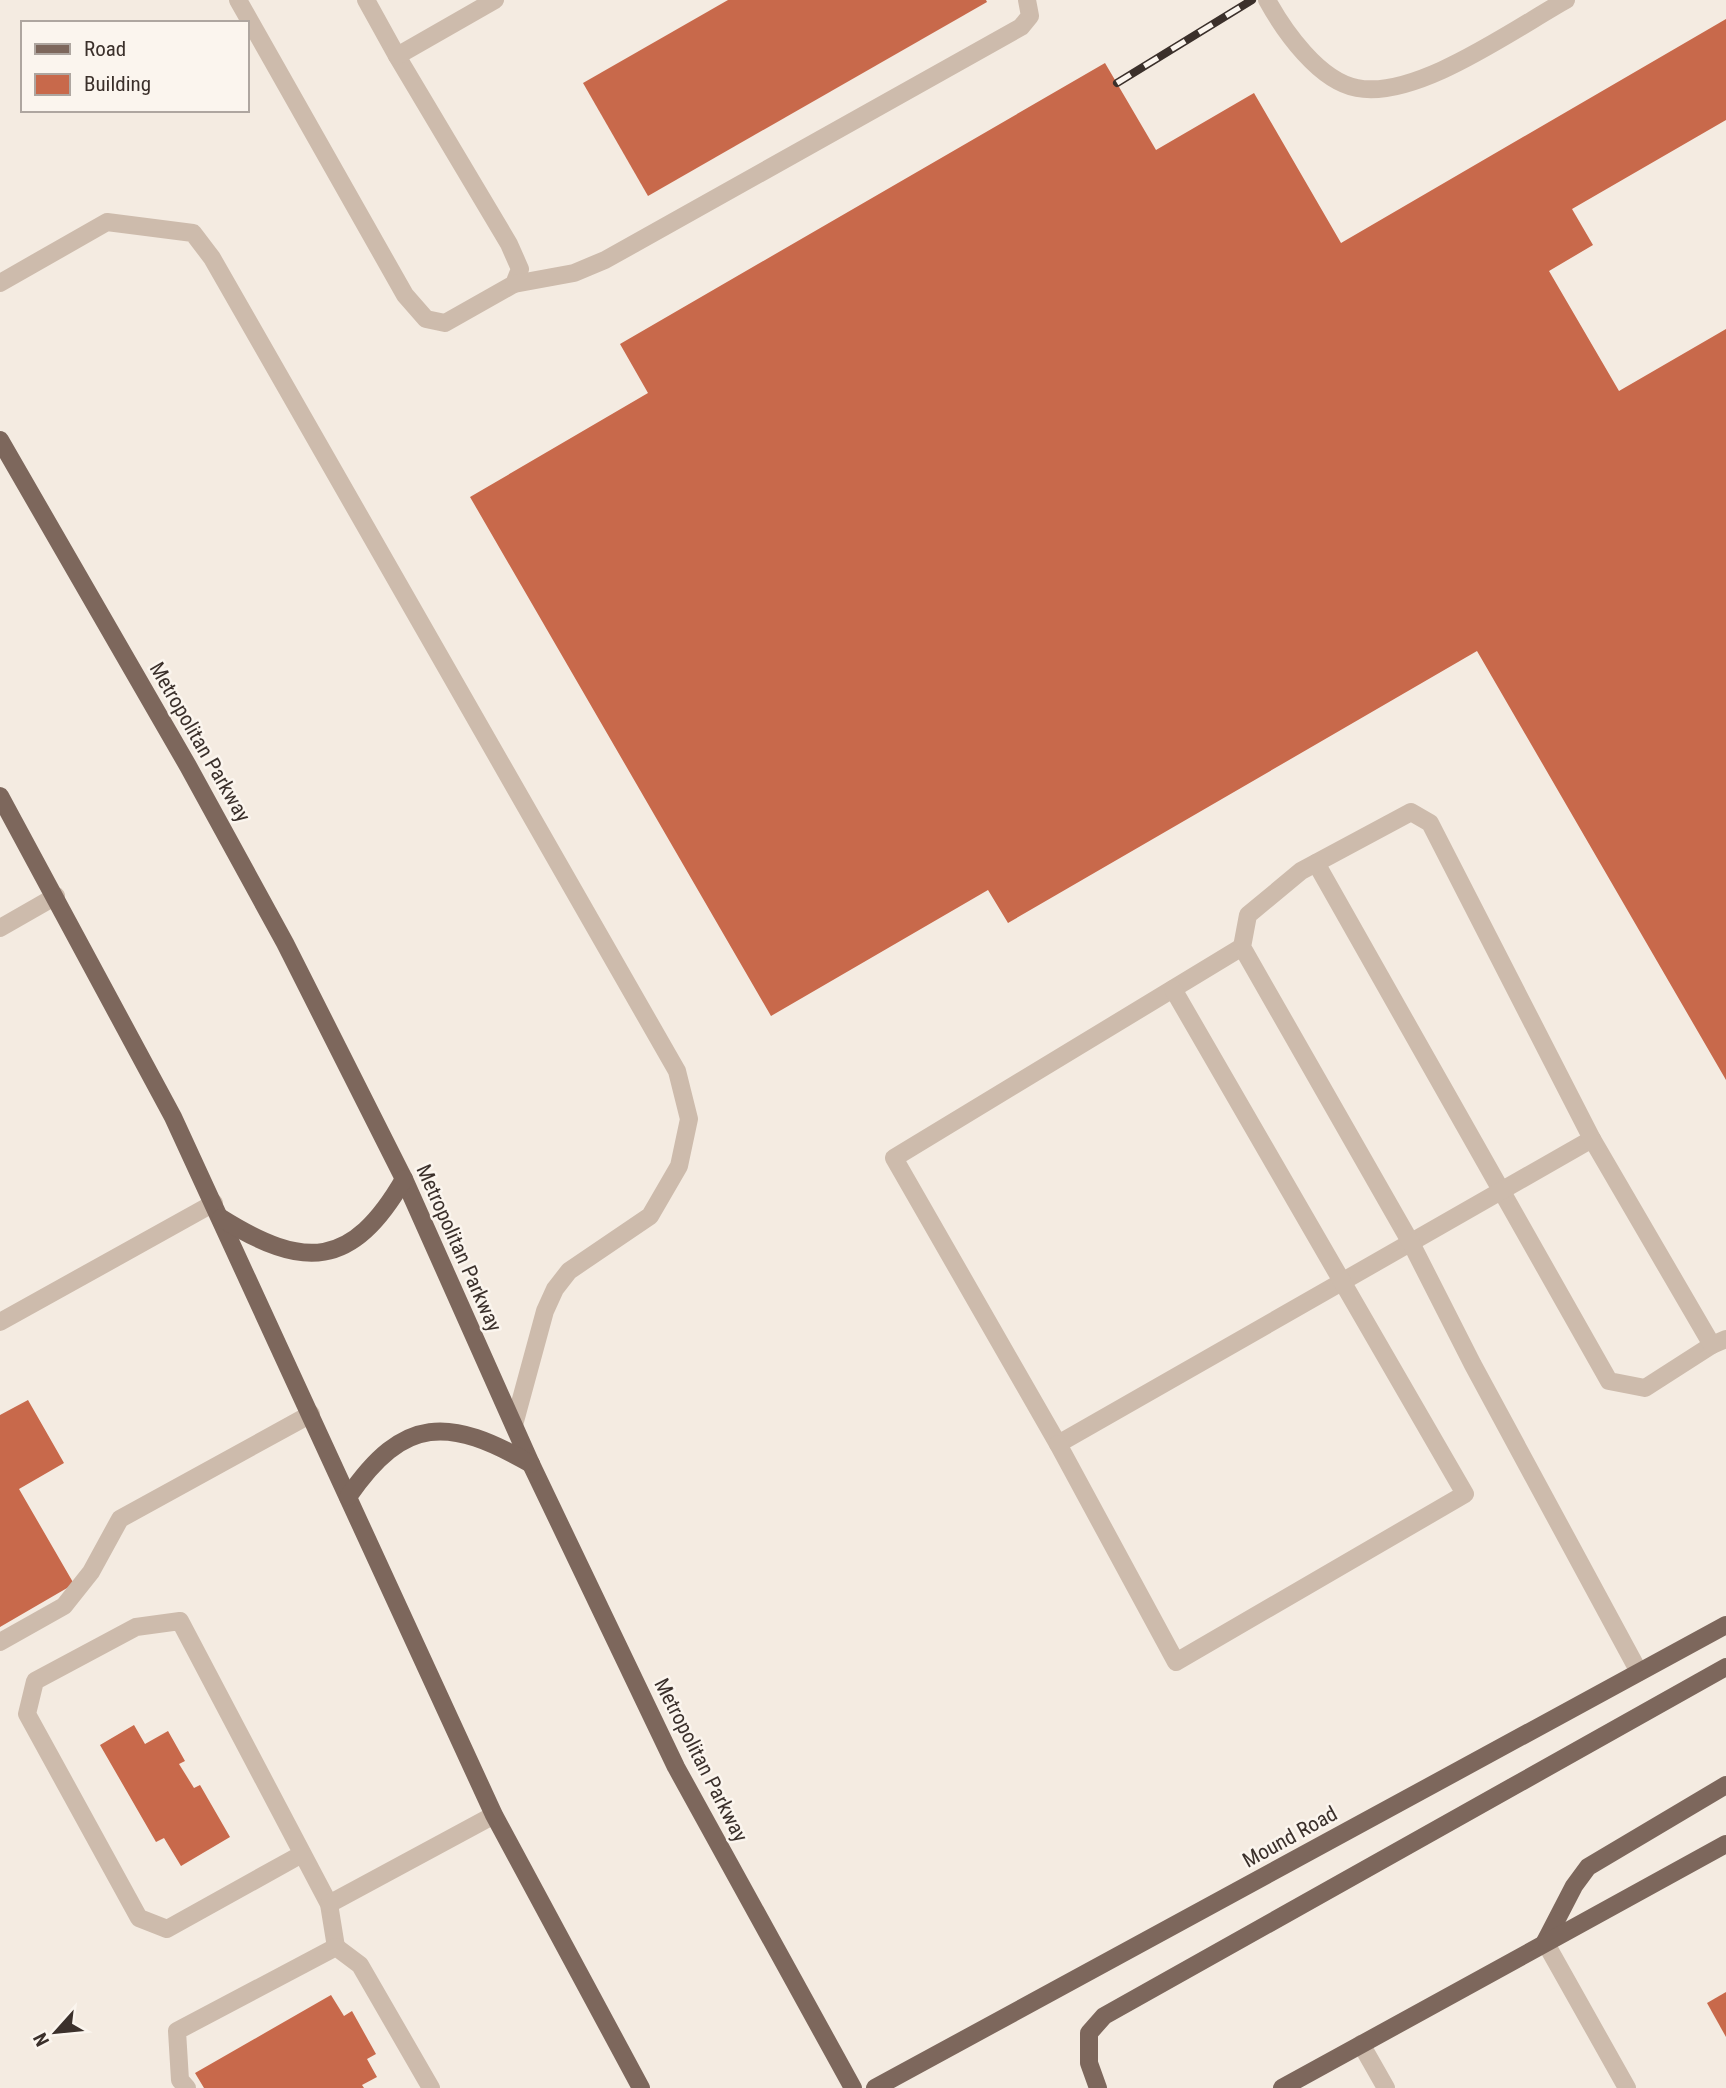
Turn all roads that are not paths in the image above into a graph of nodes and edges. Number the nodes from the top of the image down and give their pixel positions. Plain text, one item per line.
1 (238, 0) edge
2 (366, 0) edge
3 (495, 0) edge
4 (1027, 0) edge
5 (1267, 0) edge
6 (1566, 0) edge
7 (397, 56) junction
8 (0, 283) edge
9 (514, 284) junction
10 (0, 440) edge
11 (0, 796) edge
12 (1316, 863) junction
13 (56, 896) junction
14 (0, 928) edge
15 (1242, 947) junction
16 (1173, 989) junction
17 (1592, 1139) junction
18 (404, 1179) junction
19 (1500, 1192) junction
20 (217, 1211) junction
21 (1411, 1242) junction
22 (1343, 1282) junction
23 (0, 1322) edge
24 (1719, 1342) edge
25 (311, 1414) junction
26 (514, 1425) junction
27 (1058, 1444) junction
28 (531, 1464) junction
29 (348, 1497) junction
30 (1726, 1625) edge
31 (0, 1642) edge
32 (1726, 1667) edge
33 (1639, 1672) junction
34 (1726, 1785) edge
35 (494, 1815) junction
36 (1726, 1844) edge
37 (302, 1854) junction
38 (329, 1904) junction
39 (1545, 1942) junction
40 (335, 1947) junction
41 (1361, 2044) junction
42 (187, 2088) edge
43 (431, 2088) edge
44 (641, 2088) edge
45 (853, 2088) edge
46 (875, 2088) edge
47 (1098, 2088) edge
48 (1282, 2088) edge
49 (1386, 2088) edge
50 (1627, 2088) edge

1 - 9 street
2 - 7 street
3 - 7 street
4 - 9 street
5 - 6 street
7 - 9 street
8 - 26 street
10 - 18 main road, Metropolitan Parkway
11 - 13 main road
12 - 15 street
12 - 17 street
12 - 19 street
13 - 14 street
13 - 20 main road
15 - 16 street
15 - 21 street
16 - 22 street
16 - 27 street
17 - 19 street
17 - 24 street
18 - 20 main road
18 - 26 main road, Metropolitan Parkway
19 - 21 street
19 - 24 street
20 - 23 street
20 - 25 main road
21 - 22 street
21 - 33 street
22 - 27 street
22 - 27 street
25 - 29 main road
25 - 31 street
26 - 28 main road, Metropolitan Parkway
28 - 29 main road
28 - 45 main road, Metropolitan Parkway
29 - 35 main road
30 - 33 main road, Mound Road
32 - 47 main road
33 - 46 main road, Mound Road
34 - 39 main road
35 - 38 street
35 - 44 main road
36 - 39 main road
37 - 37 street
37 - 38 street
38 - 40 street
39 - 41 main road
39 - 50 street
40 - 42 street
40 - 43 street
41 - 48 main road
41 - 49 street

